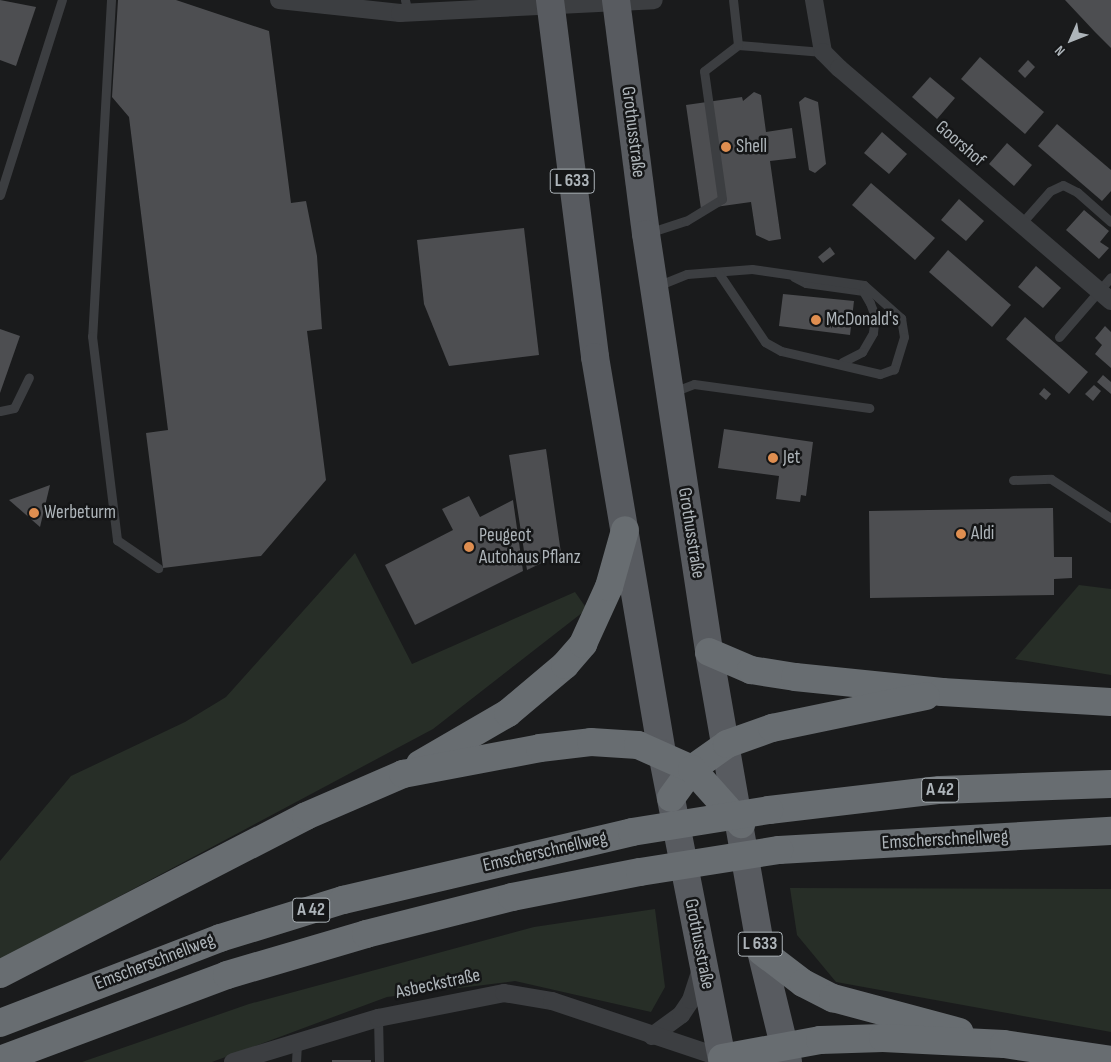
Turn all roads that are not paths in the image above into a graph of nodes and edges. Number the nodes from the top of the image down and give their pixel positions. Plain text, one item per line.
1 (62, 0) edge
2 (111, 0) edge
3 (279, 0) edge
4 (654, 0) edge
5 (733, 0) edge
6 (814, 0) edge
7 (550, 2) edge
8 (616, 2) edge
9 (406, 6) edge
10 (738, 45) junction
11 (823, 52) junction
12 (0, 195) edge
13 (1111, 222) edge
14 (1020, 225) junction
15 (646, 234) junction
16 (718, 272) junction
17 (785, 273) junction
18 (1111, 277) edge
19 (653, 287) junction
20 (1105, 296) edge
21 (1058, 337) dead end
22 (842, 362) junction
23 (29, 377) dead end
24 (671, 394) junction
25 (869, 408) dead end
26 (0, 411) edge
27 (1013, 480) dead end
28 (1111, 518) edge
29 (625, 530) junction
30 (158, 568) dead end
31 (710, 652) junction
32 (942, 692) junction
33 (1111, 702) edge
34 (727, 744) junction
35 (662, 753) junction
36 (692, 769) junction
37 (404, 774) junction
38 (1111, 784) edge
39 (671, 798) junction
40 (741, 824) junction
41 (1111, 830) edge
42 (761, 951) junction
43 (703, 963) junction
44 (0, 974) edge
45 (378, 1018) junction
46 (0, 1022) edge
47 (652, 1036) junction
48 (297, 1042) junction
49 (1004, 1044) junction
50 (785, 1053) edge
51 (722, 1058) junction
52 (0, 1060) edge
53 (1111, 1060) edge
54 (233, 1062) edge
55 (296, 1062) edge
56 (379, 1062) edge
57 (755, 1062) edge

1 - 12 lane
2 - 30 lane
3 - 9 street
4 - 8 street
5 - 10 lane
6 - 11 street
7 - 8 street
7 - 9 street
7 - 29 main road, Grothusstraße / L 633
8 - 15 main road, Grothusstraße / L 633
10 - 11 lane
10 - 15 lane
11 - 14 street, Goorshof
13 - 14 lane
14 - 20 street, Goorshof
15 - 19 main road, Grothusstraße / L 633
16 - 17 lane
16 - 19 lane
16 - 22 lane
17 - 22 lane
17 - 22 lane
18 - 20 lane
19 - 24 main road, Grothusstraße / L 633
20 - 21 lane
23 - 26 lane
24 - 25 lane
24 - 31 main road, Grothusstraße / L 633
27 - 28 lane
29 - 35 main road, Grothusstraße / L 633
29 - 37 highway
31 - 32 highway
31 - 34 main road, Grothusstraße / L 633
32 - 33 highway
32 - 34 highway
34 - 36 highway
34 - 40 main road, Grothusstraße / L 633
35 - 36 highway
35 - 37 highway
35 - 39 main road, Grothusstraße / L 633
36 - 39 highway
36 - 40 highway
37 - 44 highway
38 - 46 highway, Emscherschnellweg / A 42, bridge
39 - 43 main road, Grothusstraße / L 633
40 - 42 main road, Grothusstraße / L 633
41 - 52 highway, Emscherschnellweg / A 42, bridge
42 - 49 highway
42 - 50 main road, Grothusstraße / L 633
43 - 47 street
43 - 51 main road, Grothusstraße / L 633
45 - 47 street, Asbeckstraße
45 - 48 street, Asbeckstraße
45 - 56 lane
47 - 51 street, Asbeckstraße
48 - 54 street, Asbeckstraße
48 - 55 lane
49 - 50 highway
49 - 53 highway
50 - 51 highway
51 - 57 highway

